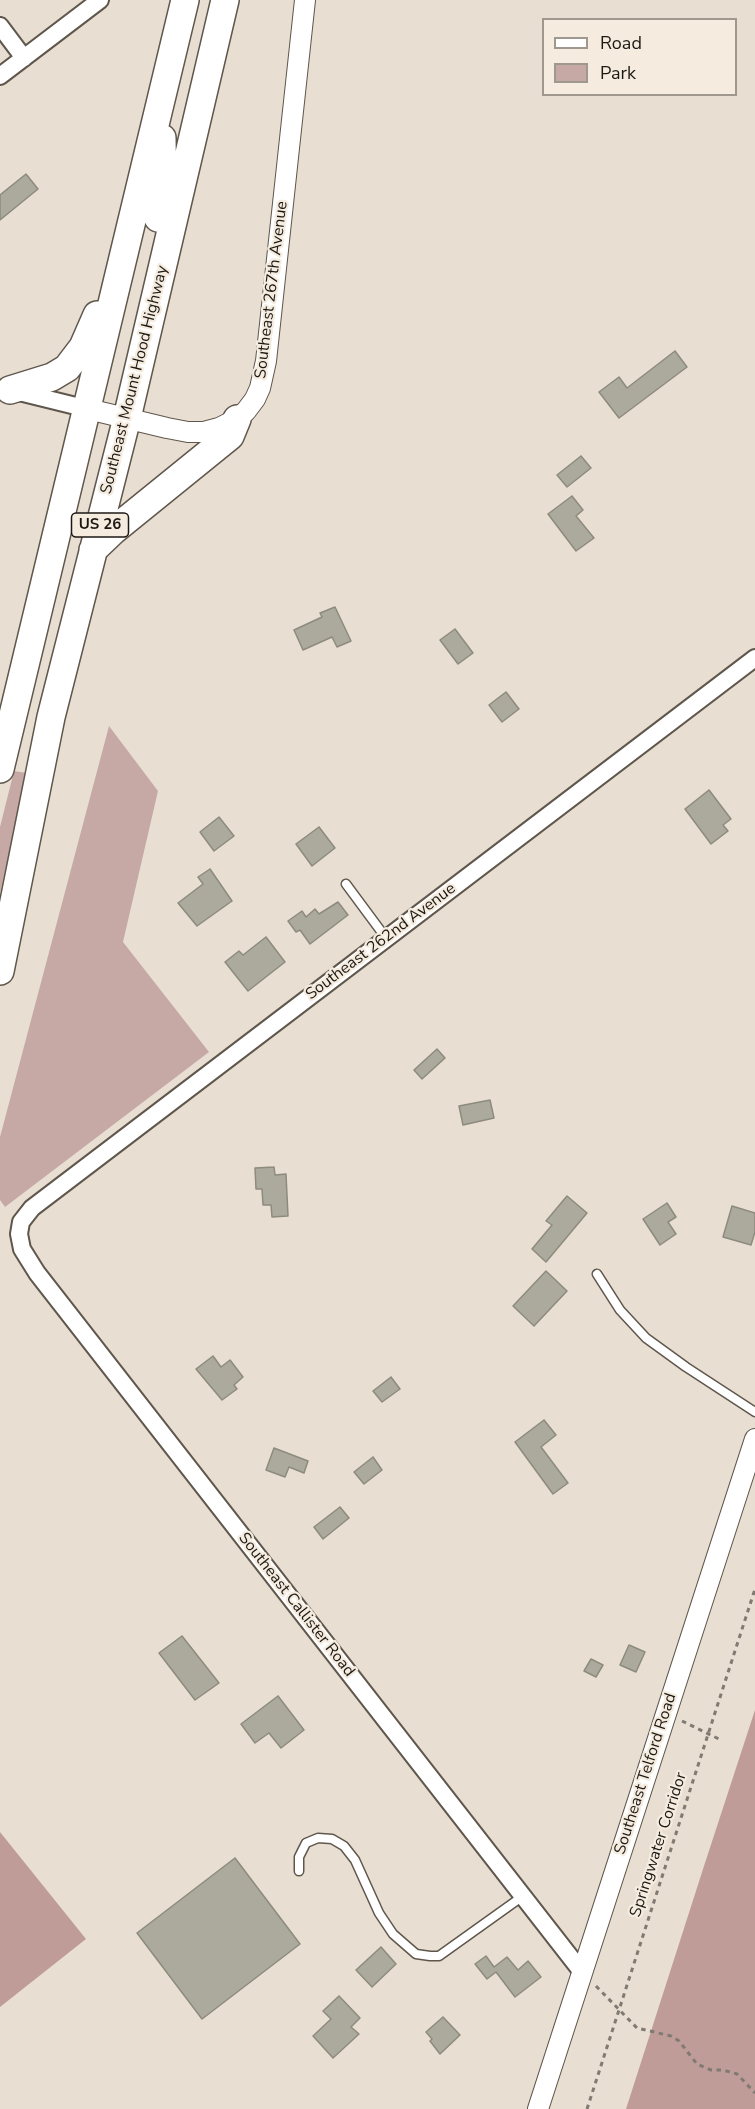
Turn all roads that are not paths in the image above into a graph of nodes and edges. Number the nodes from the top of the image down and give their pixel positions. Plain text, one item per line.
1 (100, 0) edge
2 (185, 0) edge
3 (225, 0) edge
4 (305, 0) edge
5 (0, 26) edge
6 (24, 58) junction
7 (0, 76) edge
8 (161, 100) junction
9 (124, 250) junction
10 (5, 389) edge
11 (88, 409) junction
12 (127, 418) junction
13 (237, 419) junction
14 (93, 550) junction
15 (755, 658) edge
16 (51, 717) junction
17 (0, 769) edge
18 (346, 884) dead end
19 (386, 938) junction
20 (0, 971) edge
21 (19, 1234) joint
22 (597, 1274) dead end
23 (755, 1412) edge
24 (755, 1439) edge
25 (299, 1871) dead end
26 (523, 1896) junction
27 (582, 1972) junction
28 (538, 2109) edge

1 - 6 street
2 - 8 highway, US 26
3 - 12 highway, Southeast Mount Hood Highway / US 26
4 - 13 street, Southeast 267th Avenue
5 - 6 street
6 - 7 street
8 - 9 highway, US 26
8 - 12 highway
9 - 10 highway
9 - 11 highway, US 26
10 - 11 street
11 - 12 street, Southeast 267th Avenue
11 - 16 highway
11 - 17 highway, US 26
12 - 13 street, Southeast 267th Avenue
12 - 14 highway, Southeast Mount Hood Highway / US 26
13 - 14 highway
14 - 16 highway, Southeast Mount Hood Highway / US 26
15 - 19 street, Southeast 262nd Avenue
16 - 20 highway, Southeast Mount Hood Highway / US 26
18 - 19 lane
19 - 21 street, Southeast 262nd Avenue
21 - 26 street, Southeast Callister Road
22 - 23 lane
24 - 27 street, Southeast Telford Road
25 - 26 lane
26 - 27 street, Southeast Callister Road
27 - 28 street, Southeast Telford Road

